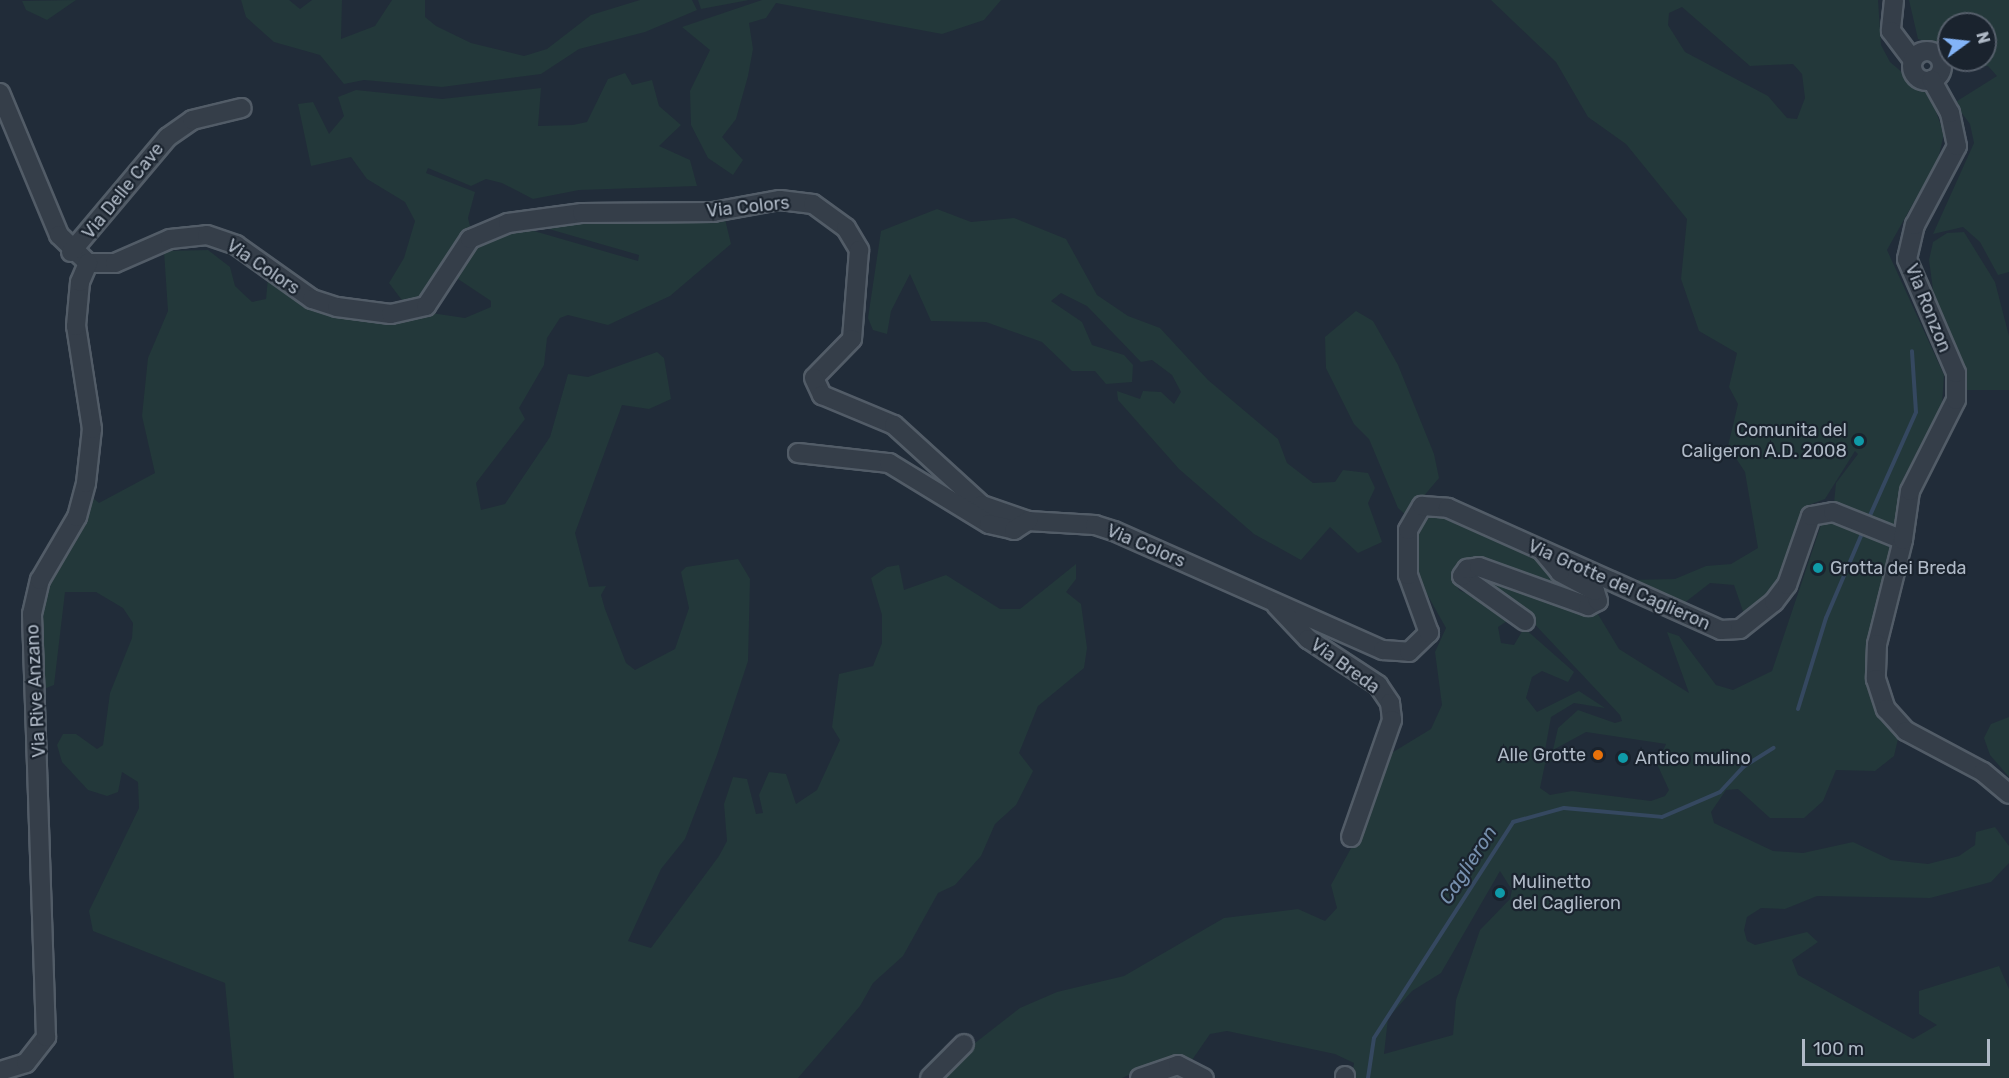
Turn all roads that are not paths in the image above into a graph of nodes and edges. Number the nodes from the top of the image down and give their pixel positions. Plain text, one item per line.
1 (1894, 0) edge
2 (0, 93) edge
3 (242, 108) dead end
4 (71, 252) junction
5 (88, 263) junction
6 (798, 453) dead end
7 (1028, 521) junction
8 (1895, 536) junction
9 (1542, 550) junction
10 (1276, 605) junction
11 (1525, 621) dead end
12 (1383, 650) joint
13 (2009, 794) edge
14 (1351, 837) dead end
15 (964, 1044) dead end
16 (0, 1071) edge
17 (930, 1078) edge
18 (1140, 1078) edge
19 (1204, 1078) edge

1 - 8 street, Via Ronzon
2 - 4 street
3 - 4 street, Via Delle Cave
4 - 5 street
5 - 7 street, Via Colors
5 - 16 street, Via Rive Anzano
6 - 7 street
7 - 10 street, Via Colors
8 - 9 street, Via Grotte del Caglieron
8 - 13 street
9 - 11 street
9 - 12 street, Via Grotte del Caglieron
10 - 12 street, Via Colors
10 - 14 street, Via Breda
15 - 17 street
18 - 19 street

